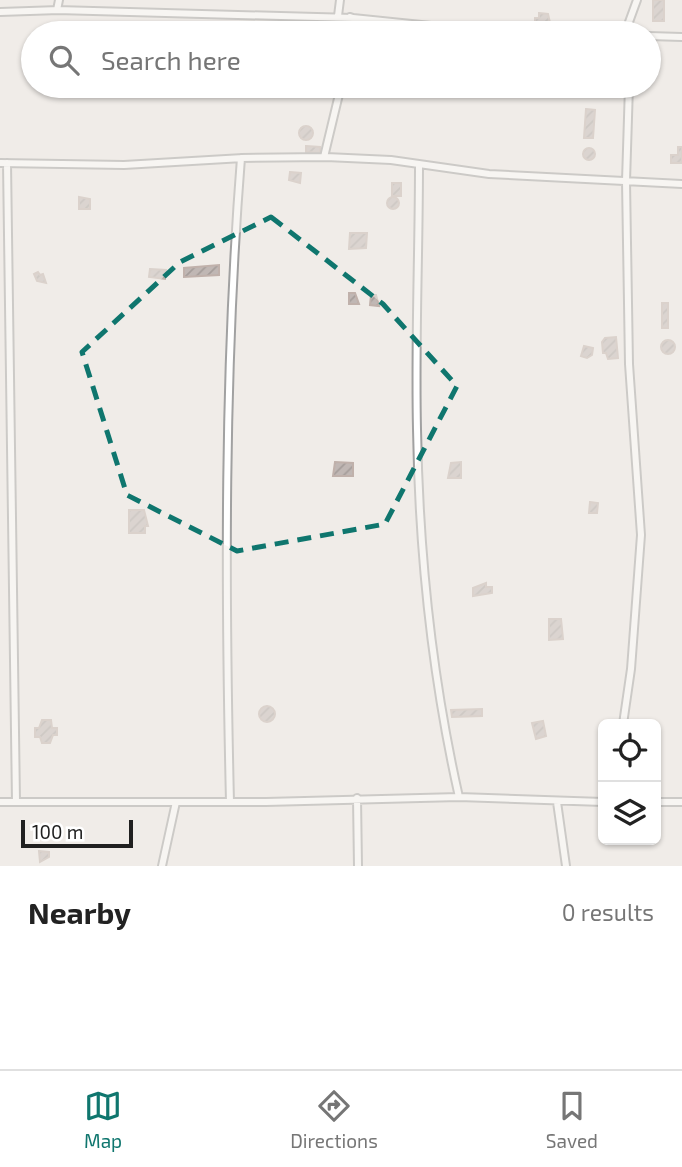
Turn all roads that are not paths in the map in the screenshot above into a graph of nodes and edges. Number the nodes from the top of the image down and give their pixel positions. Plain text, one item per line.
1 (59, 0) edge
2 (340, 0) edge
3 (637, 0) edge
4 (57, 10) junction
5 (70, 10) junction
6 (0, 12) edge
7 (338, 16) junction
8 (353, 18) junction
9 (352, 21) edge
10 (382, 21) edge
11 (629, 21) edge
12 (661, 36) edge
13 (682, 37) edge
14 (338, 98) edge
15 (629, 98) edge
16 (326, 157) junction
17 (241, 158) junction
18 (3, 163) edge
19 (419, 164) junction
20 (626, 181) junction
21 (682, 184) edge
22 (624, 719) edge
23 (459, 797) junction
24 (357, 798) junction
25 (0, 802) edge
26 (16, 802) junction
27 (176, 802) junction
28 (230, 802) junction
29 (557, 802) junction
30 (598, 802) edge
31 (661, 802) edge
32 (682, 802) edge
33 (162, 866) edge
34 (358, 866) edge
35 (566, 866) edge

1 - 4 street
2 - 7 street
3 - 11 street
4 - 5 street
4 - 6 street
5 - 7 street
5 - 8 street
7 - 8 street
8 - 9 street
8 - 10 street
12 - 13 street
14 - 16 street
15 - 20 street
16 - 17 street
16 - 19 street
17 - 18 street
17 - 28 street
18 - 26 street
19 - 20 street
19 - 23 street
20 - 21 street
20 - 22 street
23 - 24 street
23 - 29 street
24 - 28 street
24 - 34 street
25 - 26 street
26 - 27 street
27 - 28 street
27 - 33 street
29 - 30 street
29 - 35 street
31 - 32 street

